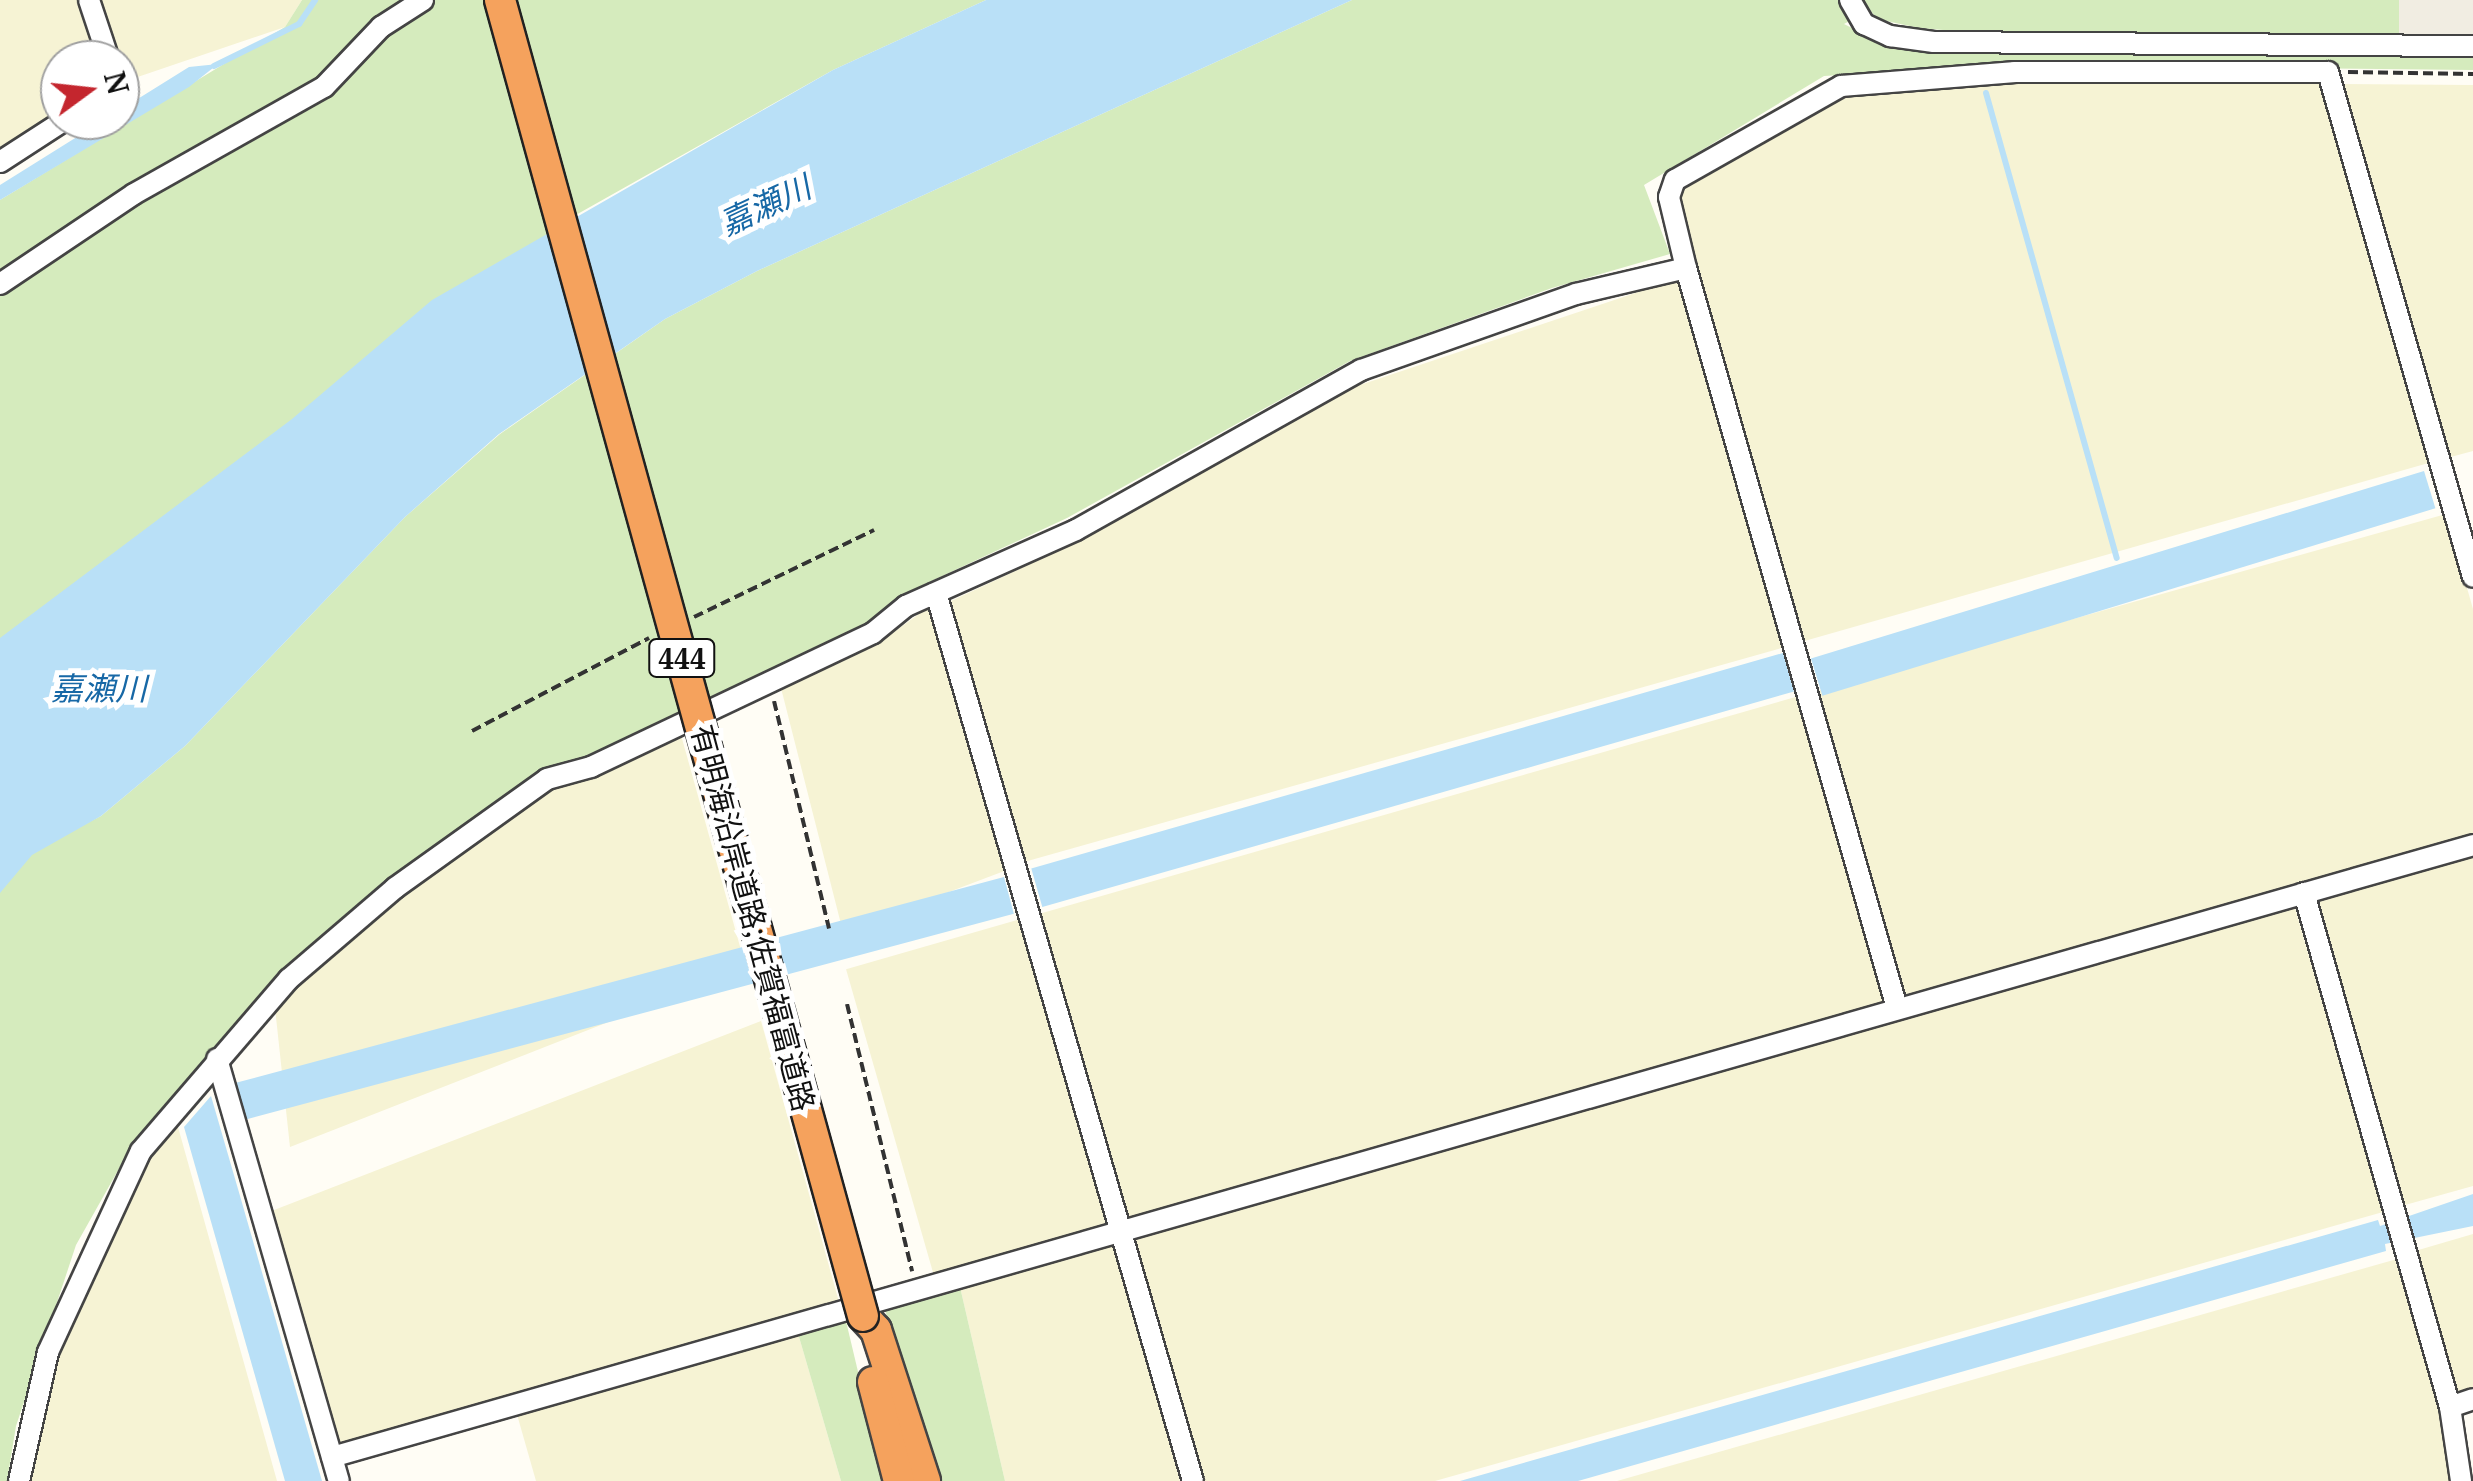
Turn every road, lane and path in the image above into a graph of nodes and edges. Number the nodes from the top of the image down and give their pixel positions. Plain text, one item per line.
1 (89, 0) edge
2 (423, 0) edge
3 (500, 0) edge
4 (1850, 0) edge
5 (102, 40) edge
6 (2473, 46) edge
7 (2328, 72) junction
8 (2473, 74) edge
9 (40, 136) edge
10 (0, 162) edge
11 (1686, 268) junction
12 (0, 284) edge
13 (2473, 577) edge
14 (936, 593) junction
15 (769, 682) junction
16 (2473, 845) edge
17 (2304, 894) junction
18 (829, 928) dead end
19 (847, 1004) dead end
20 (1897, 1008) junction
21 (217, 1059) junction
22 (1122, 1229) junction
23 (916, 1288) junction
24 (863, 1316) junction
25 (2473, 1399) edge
26 (2450, 1406) junction
27 (332, 1457) junction
28 (19, 1481) edge
29 (339, 1481) edge
30 (899, 1481) edge
31 (924, 1481) edge
32 (1193, 1481) edge
33 (2461, 1481) edge

1 - 5 street
2 - 12 street
3 - 24 highway, 有明海沿岸道路;佐賀福富道路 / 444, bridge
4 - 6 street
7 - 8 path
7 - 11 street
7 - 13 street
9 - 10 street
11 - 14 street
11 - 20 street
14 - 15 street
14 - 22 street
15 - 18 path
15 - 21 street
16 - 17 street
17 - 20 street
17 - 26 street
19 - 23 path
20 - 22 street
21 - 27 street
21 - 28 street
22 - 23 street
22 - 32 street
23 - 27 street
24 - 30 highway
24 - 31 highway
25 - 26 street
26 - 33 street
27 - 29 street

